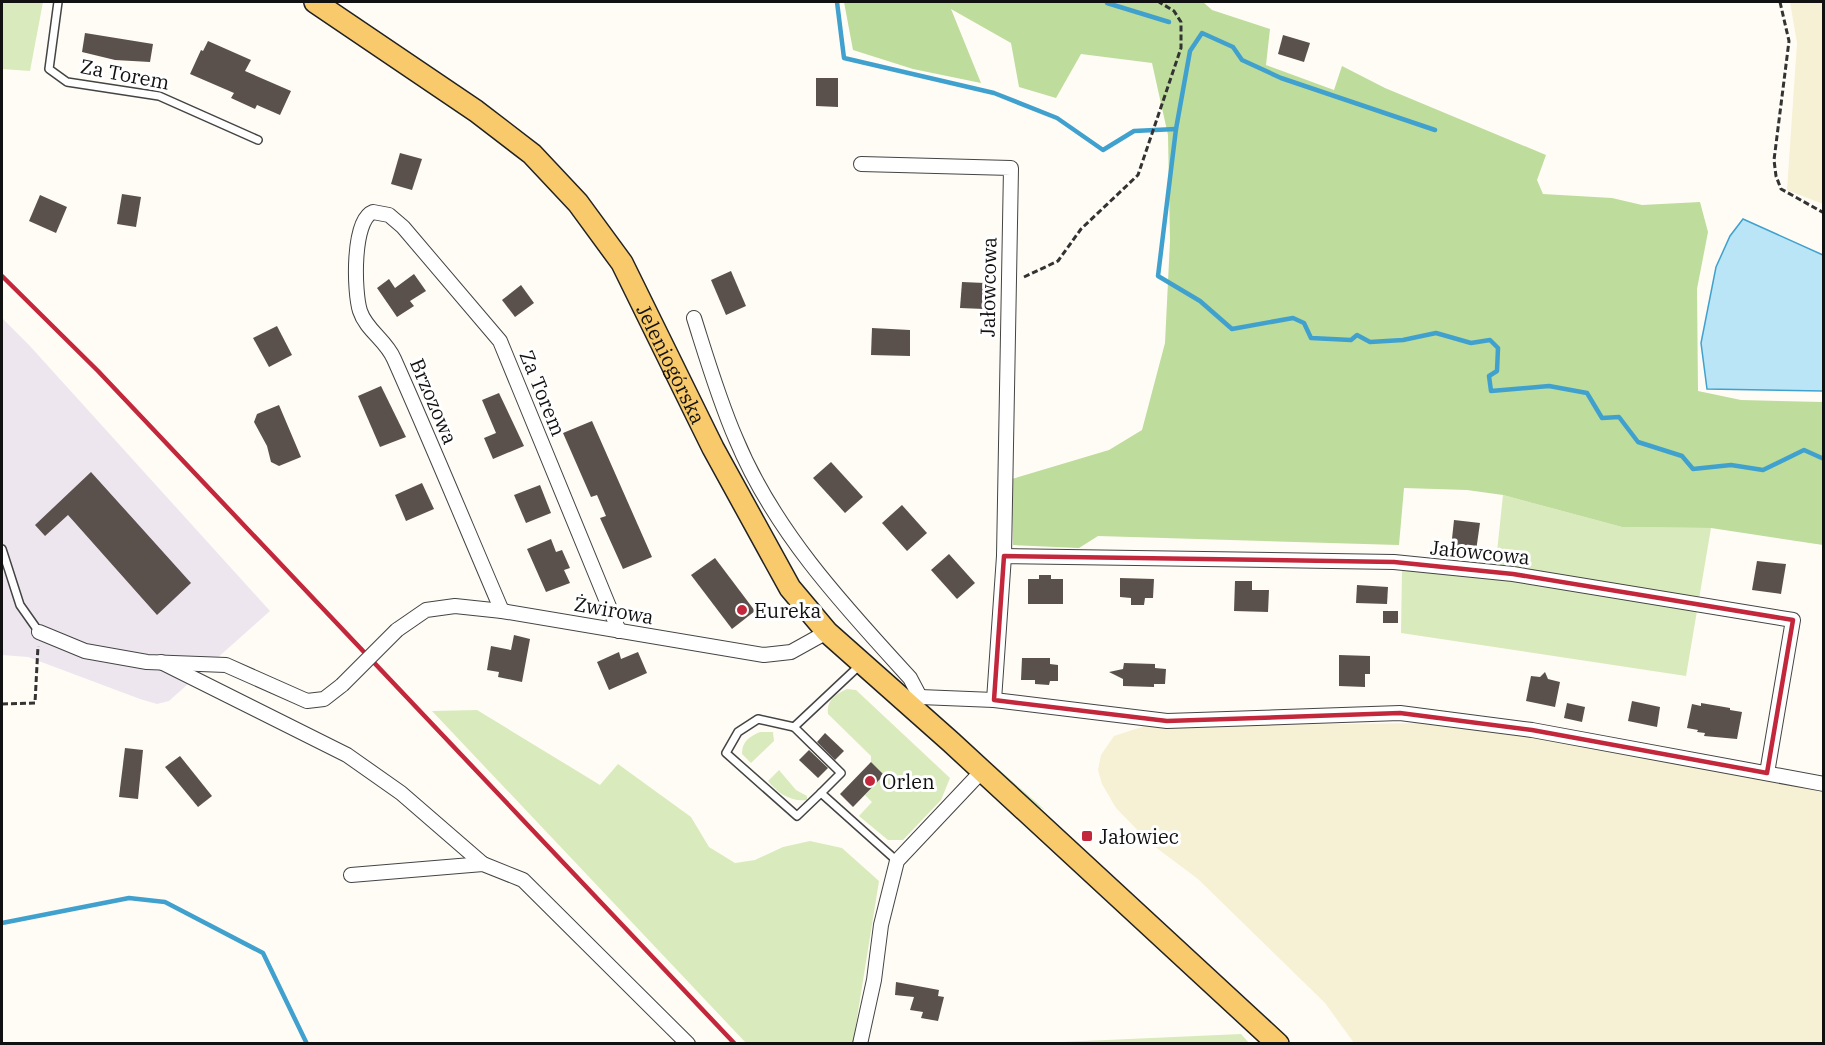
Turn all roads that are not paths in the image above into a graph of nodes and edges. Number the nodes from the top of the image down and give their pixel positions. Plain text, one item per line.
1 (58, 2) edge
2 (315, 2) edge
3 (258, 140) dead end
4 (861, 164) dead end
5 (373, 212) joint
6 (694, 318) dead end
7 (2, 549) edge
8 (1004, 556) junction
9 (502, 611) junction
10 (620, 631) junction
11 (39, 632) joint
12 (827, 632) junction
13 (161, 662) junction
14 (861, 663) junction
15 (912, 699) junction
16 (994, 700) junction
17 (794, 727) junction
18 (982, 771) junction
19 (1767, 773) junction
20 (1824, 784) edge
21 (821, 793) junction
22 (897, 861) junction
23 (483, 864) junction
24 (351, 875) dead end
25 (688, 1044) edge
26 (860, 1044) edge
27 (1278, 1044) edge

1 - 3 lane, Za Torem
2 - 12 main road, Jeleniogórska
4 - 8 street, Jałowcowa
5 - 9 street, Brzozowa
5 - 10 street, Za Torem
6 - 15 street
7 - 11 lane
8 - 16 street, Jałowcowa
8 - 19 street, Jałowcowa
9 - 10 street, Żwirowa
9 - 13 street, Żwirowa, bridge
10 - 12 street, Żwirowa
11 - 13 street
12 - 14 main road, Jeleniogórska
13 - 23 street
14 - 15 main road, Jeleniogórska
14 - 17 lane
15 - 16 street
15 - 18 main road, Jeleniogórska
16 - 19 street
17 - 21 lane
17 - 21 lane
18 - 22 street
18 - 27 main road, Jeleniogórska
19 - 20 street
21 - 22 lane
22 - 26 street
23 - 24 street
23 - 25 street

